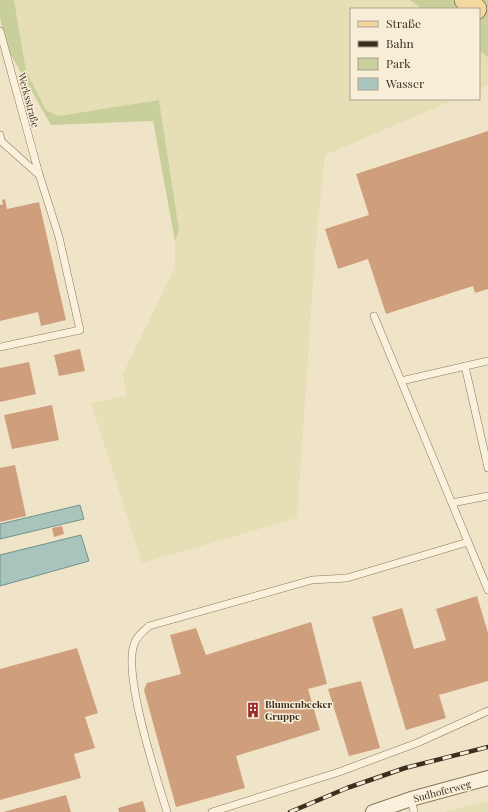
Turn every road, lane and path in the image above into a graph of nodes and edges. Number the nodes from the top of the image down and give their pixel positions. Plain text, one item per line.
1 (465, 0) edge
2 (475, 8) edge
3 (480, 12) edge
4 (488, 18) edge
5 (0, 31) edge
6 (0, 135) edge
7 (39, 174) junction
8 (374, 316) dead end
9 (0, 347) edge
10 (488, 361) edge
11 (465, 366) junction
12 (401, 381) junction
13 (488, 468) edge
14 (488, 496) edge
15 (452, 503) junction
16 (468, 542) junction
17 (486, 580) edge
18 (488, 590) edge
19 (488, 711) edge
20 (488, 778) edge
21 (412, 806) edge
22 (167, 812) edge
23 (212, 812) edge
24 (373, 812) edge

1 - 2 main road
3 - 4 main road
5 - 7 lane, Werksstraße
6 - 7 lane
7 - 9 lane, Werksstraße
8 - 12 lane
10 - 11 lane
11 - 12 lane
11 - 13 lane
12 - 15 lane
14 - 15 lane
15 - 16 lane
16 - 17 lane
16 - 22 lane
17 - 18 lane
19 - 23 lane
20 - 21 street, Sudhoferweg
21 - 24 street, Sudhoferweg

